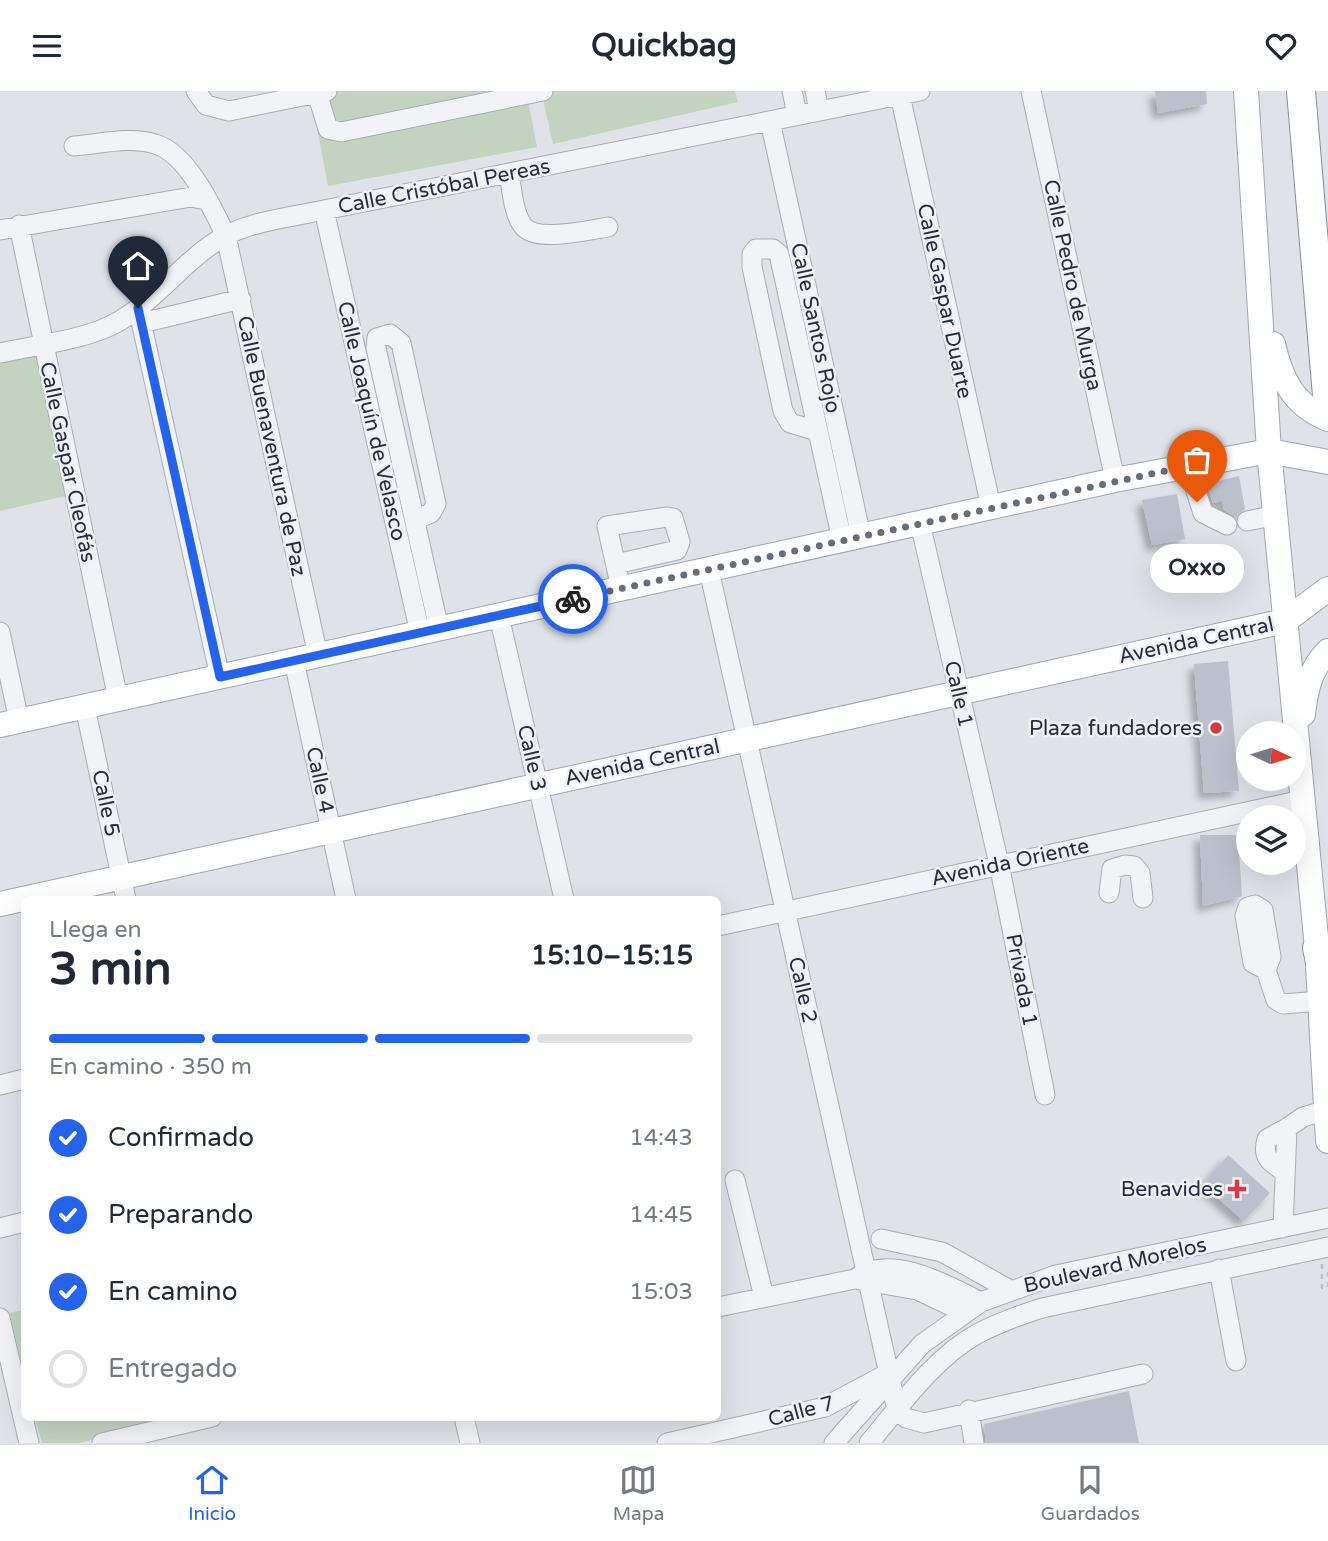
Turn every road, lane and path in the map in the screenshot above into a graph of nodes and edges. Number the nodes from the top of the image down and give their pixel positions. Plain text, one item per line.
1 (196, 91) edge
2 (543, 91) edge
3 (792, 91) edge
4 (920, 91) edge
5 (1031, 91) edge
6 (1246, 91) edge
7 (1301, 91) edge
8 (322, 92) edge
9 (507, 95) edge
10 (900, 95) junction
11 (471, 98) edge
12 (817, 100) edge
13 (797, 114) junction
14 (770, 121) junction
15 (74, 146) dead end
16 (509, 173) junction
17 (206, 200) junction
18 (324, 209) junction
19 (608, 227) dead end
20 (9, 228) edge
21 (226, 236) junction
22 (1259, 278) junction
23 (241, 299) junction
24 (140, 316) junction
25 (44, 343) junction
26 (0, 353) edge
27 (1328, 407) edge
28 (1328, 419) edge
29 (817, 431) junction
30 (1269, 451) junction
31 (1328, 462) edge
32 (1188, 466) junction
33 (1115, 480) junction
34 (991, 507) junction
35 (1277, 515) junction
36 (415, 520) junction
37 (1247, 521) dead end
38 (919, 523) junction
39 (1227, 525) dead end
40 (851, 538) junction
41 (650, 556) junction
42 (616, 564) junction
43 (709, 569) junction
44 (655, 581) junction
45 (621, 589) junction
46 (1328, 589) edge
47 (499, 616) junction
48 (1285, 621) junction
49 (430, 631) junction
50 (0, 632) edge
51 (1328, 651) edge
52 (318, 656) junction
53 (294, 661) junction
54 (220, 677) junction
55 (959, 692) junction
56 (118, 699) junction
57 (85, 707) junction
58 (1295, 721) edge
59 (1304, 721) edge
60 (10, 723) edge
61 (746, 740) junction
62 (539, 785) junction
63 (1301, 791) edge
64 (1302, 800) junction
65 (331, 831) junction
66 (1118, 839) junction
67 (999, 864) junction
68 (1125, 865) junction
69 (124, 888) edge
70 (1109, 893) dead end
71 (62, 896) edge
72 (345, 896) edge
73 (563, 896) edge
74 (1143, 898) dead end
75 (21, 901) edge
76 (0, 904) edge
77 (785, 911) junction
78 (721, 925) edge
79 (1317, 948) joint
80 (1266, 970) dead end
81 (1324, 999) edge
82 (21, 1080) edge
83 (0, 1085) edge
84 (1045, 1095) dead end
85 (1326, 1110) junction
86 (1328, 1141) edge
87 (735, 1180) dead end
88 (1328, 1218) edge
89 (21, 1223) edge
90 (0, 1228) edge
91 (1283, 1228) junction
92 (881, 1239) dead end
93 (1328, 1247) edge
94 (942, 1252) junction
95 (1219, 1269) junction
96 (1327, 1273) edge
97 (864, 1278) junction
98 (927, 1286) junction
99 (1328, 1286) edge
100 (1010, 1290) junction
101 (764, 1297) junction
102 (981, 1302) junction
103 (721, 1306) edge
104 (964, 1312) junction
105 (0, 1318) edge
106 (1236, 1361) dead end
107 (1143, 1374) dead end
108 (888, 1377) junction
109 (21, 1409) edge
110 (897, 1410) junction
111 (969, 1411) junction
112 (24, 1421) edge
113 (195, 1421) edge
114 (465, 1421) edge
115 (734, 1436) edge
116 (29, 1443) edge
117 (102, 1443) edge
118 (470, 1443) edge
119 (667, 1443) edge
120 (834, 1443) edge
121 (869, 1443) edge
122 (974, 1443) edge

1 - 8 street
2 - 9 street
3 - 13 street
4 - 10 street, Calle Cristóbal Pereas
5 - 33 street, Calle Pedro de Murga
6 - 22 main road
7 - 27 highway
8 - 11 street
9 - 11 street
10 - 12 street, Calle Cristóbal Pereas
10 - 34 street, Calle Gaspar Duarte
12 - 13 street, Calle Cristóbal Pereas
13 - 14 street, Calle Cristóbal Pereas
14 - 16 street, Calle Cristóbal Pereas
14 - 40 street, Calle Santos Rojo
15 - 17 street, Calle Buenaventura de Paz
16 - 18 street, Calle Cristóbal Pereas
16 - 19 street
17 - 20 street
17 - 21 street, Calle Buenaventura de Paz
18 - 21 street, Calle Cristóbal Pereas
18 - 49 street, Calle Joaquín de Velasco
20 - 25 street, Calle Gaspar Cleofás
21 - 23 street, Calle Buenaventura de Paz
21 - 24 street, Calle Cristóbal Pereas
22 - 28 main road
22 - 30 main road
23 - 24 street, Calle Cristóbal Pereas
23 - 52 street, Calle Buenaventura de Paz
24 - 25 street, Calle Cristóbal Pereas
24 - 54 street
25 - 26 street, Calle Cristóbal Pereas
25 - 56 street, Calle Gaspar Cleofás
29 - 29 street
29 - 40 street
30 - 31 main road
30 - 32 main road
30 - 35 main road
32 - 33 main road
32 - 39 street
33 - 34 main road
34 - 38 main road
35 - 37 street
35 - 48 main road
36 - 36 street
36 - 49 street
38 - 40 main road
38 - 55 street, Calle 1
40 - 43 main road
41 - 42 street
41 - 42 street
41 - 44 street
42 - 45 street
43 - 44 main road
43 - 61 street, Calle 2
44 - 45 main road
45 - 47 main road
46 - 48 main road
47 - 49 main road
47 - 62 street, Calle 3
48 - 55 main road, Avenida Central
48 - 58 main road
49 - 52 main road
50 - 60 street
51 - 59 main road
52 - 53 main road
53 - 54 main road
53 - 65 street, Calle 4
54 - 56 main road
55 - 61 main road, Avenida Central
55 - 67 street, Calle 1
56 - 57 main road
57 - 60 main road
57 - 69 street, Calle 5
61 - 62 main road, Avenida Central
61 - 77 street, Calle 2
62 - 65 main road, Avenida Central
62 - 73 street, Calle 3
63 - 64 main road
64 - 66 street, Avenida Oriente
64 - 79 main road
65 - 69 main road, Avenida Central
65 - 72 street, Calle 4
66 - 67 street, Avenida Oriente
66 - 68 street
67 - 77 street, Avenida Oriente
67 - 84 street, Privada 1
68 - 70 street
68 - 74 street
69 - 71 main road, Avenida Central
75 - 76 main road, Avenida Central
77 - 78 street, Avenida Oriente
77 - 97 street, Calle 2
79 - 81 highway
80 - 81 street
81 - 85 main road
82 - 83 street
85 - 86 main road
85 - 91 street
87 - 101 street
88 - 91 street, Boulevard Morelos
89 - 90 street
91 - 100 street, Boulevard Morelos
92 - 94 street
93 - 95 street, Boulevard Morelos
94 - 98 street
94 - 100 street
95 - 106 street
95 - 110 street, Boulevard Morelos
96 - 99 path
97 - 98 street
97 - 101 street
97 - 108 street, Calle 2
98 - 102 street
98 - 104 street
100 - 102 street, Boulevard Morelos
101 - 103 street
102 - 104 street, Boulevard Morelos
104 - 108 street, Boulevard Morelos
105 - 109 street
107 - 111 street
108 - 110 street, Calle 2
108 - 115 street, Calle 7
108 - 120 street, Boulevard Morelos
110 - 111 street
110 - 121 street, Boulevard Morelos
111 - 122 street
112 - 116 street
113 - 117 street
114 - 118 street
115 - 119 street, Calle 7

